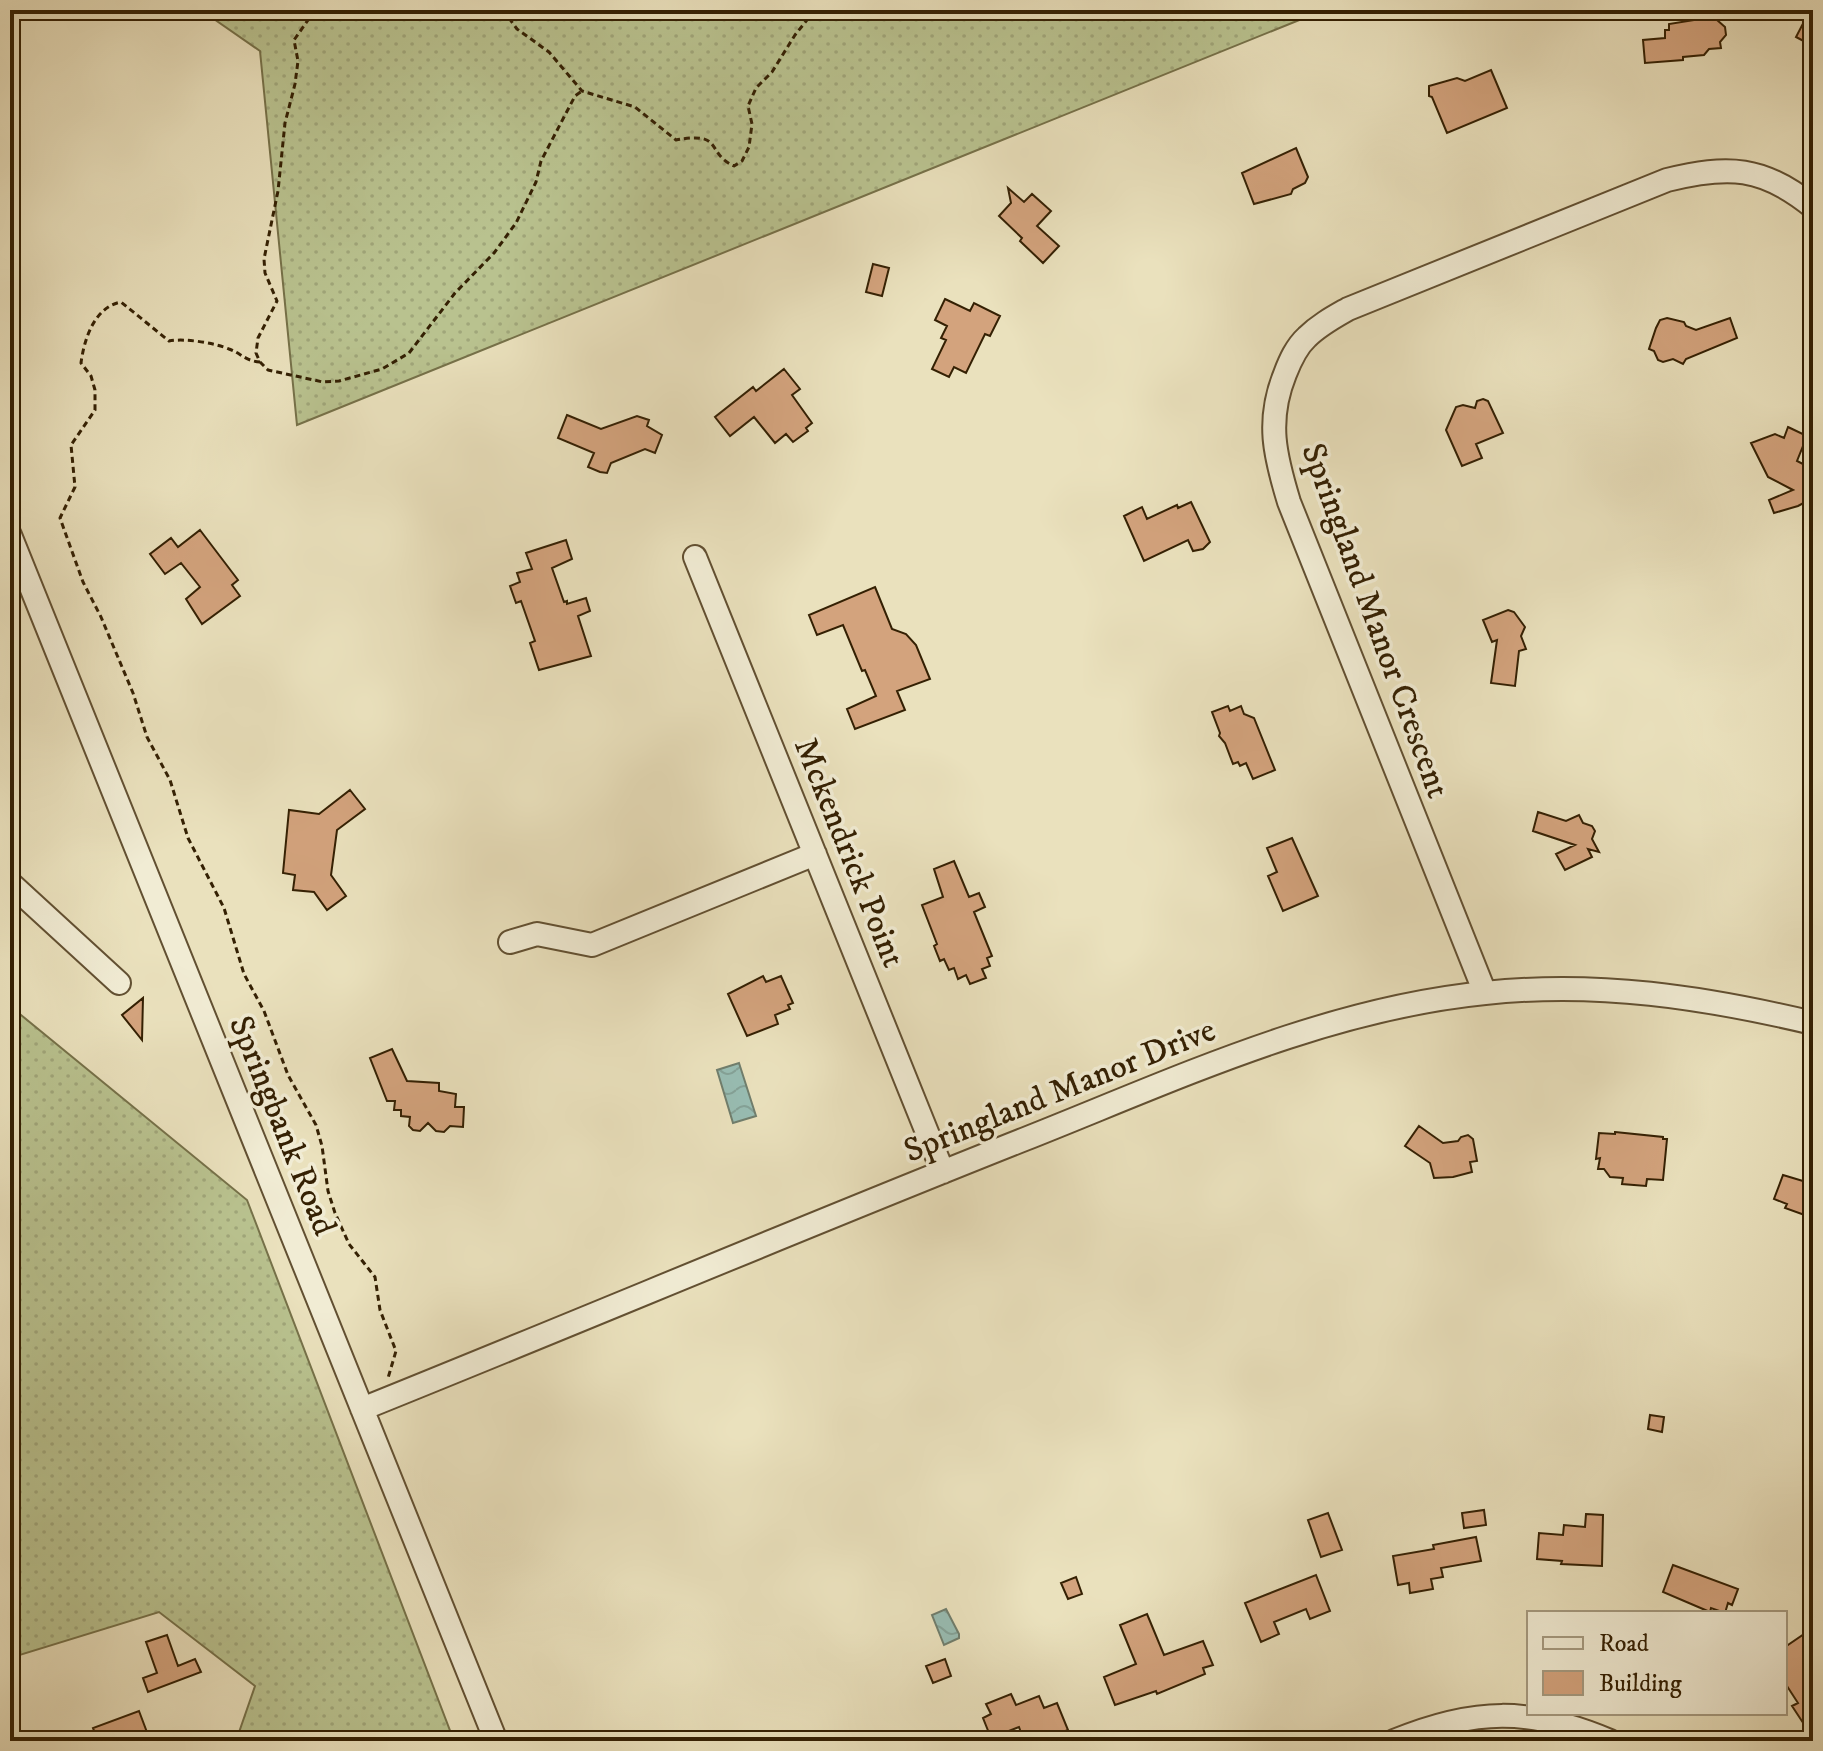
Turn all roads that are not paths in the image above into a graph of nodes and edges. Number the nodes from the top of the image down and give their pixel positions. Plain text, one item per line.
1 (1813, 207) edge
2 (10, 535) edge
3 (695, 557) dead end
4 (815, 854) junction
5 (10, 883) edge
6 (510, 942) dead end
7 (119, 983) dead end
8 (1485, 993) junction
9 (1813, 1023) edge
10 (943, 1172) junction
11 (372, 1405) junction
12 (496, 1741) edge
13 (1394, 1741) edge
14 (1610, 1741) edge

1 - 8 street, Springland Manor Crescent
2 - 11 street, Springbank Road
3 - 4 street, Mckendrick Point
4 - 6 street
4 - 10 street, Mckendrick Point
5 - 7 street
8 - 9 street, Springland Manor Drive
8 - 10 street, Springland Manor Drive
10 - 11 street, Springland Manor Drive
11 - 12 street, Springbank Road
13 - 14 street

